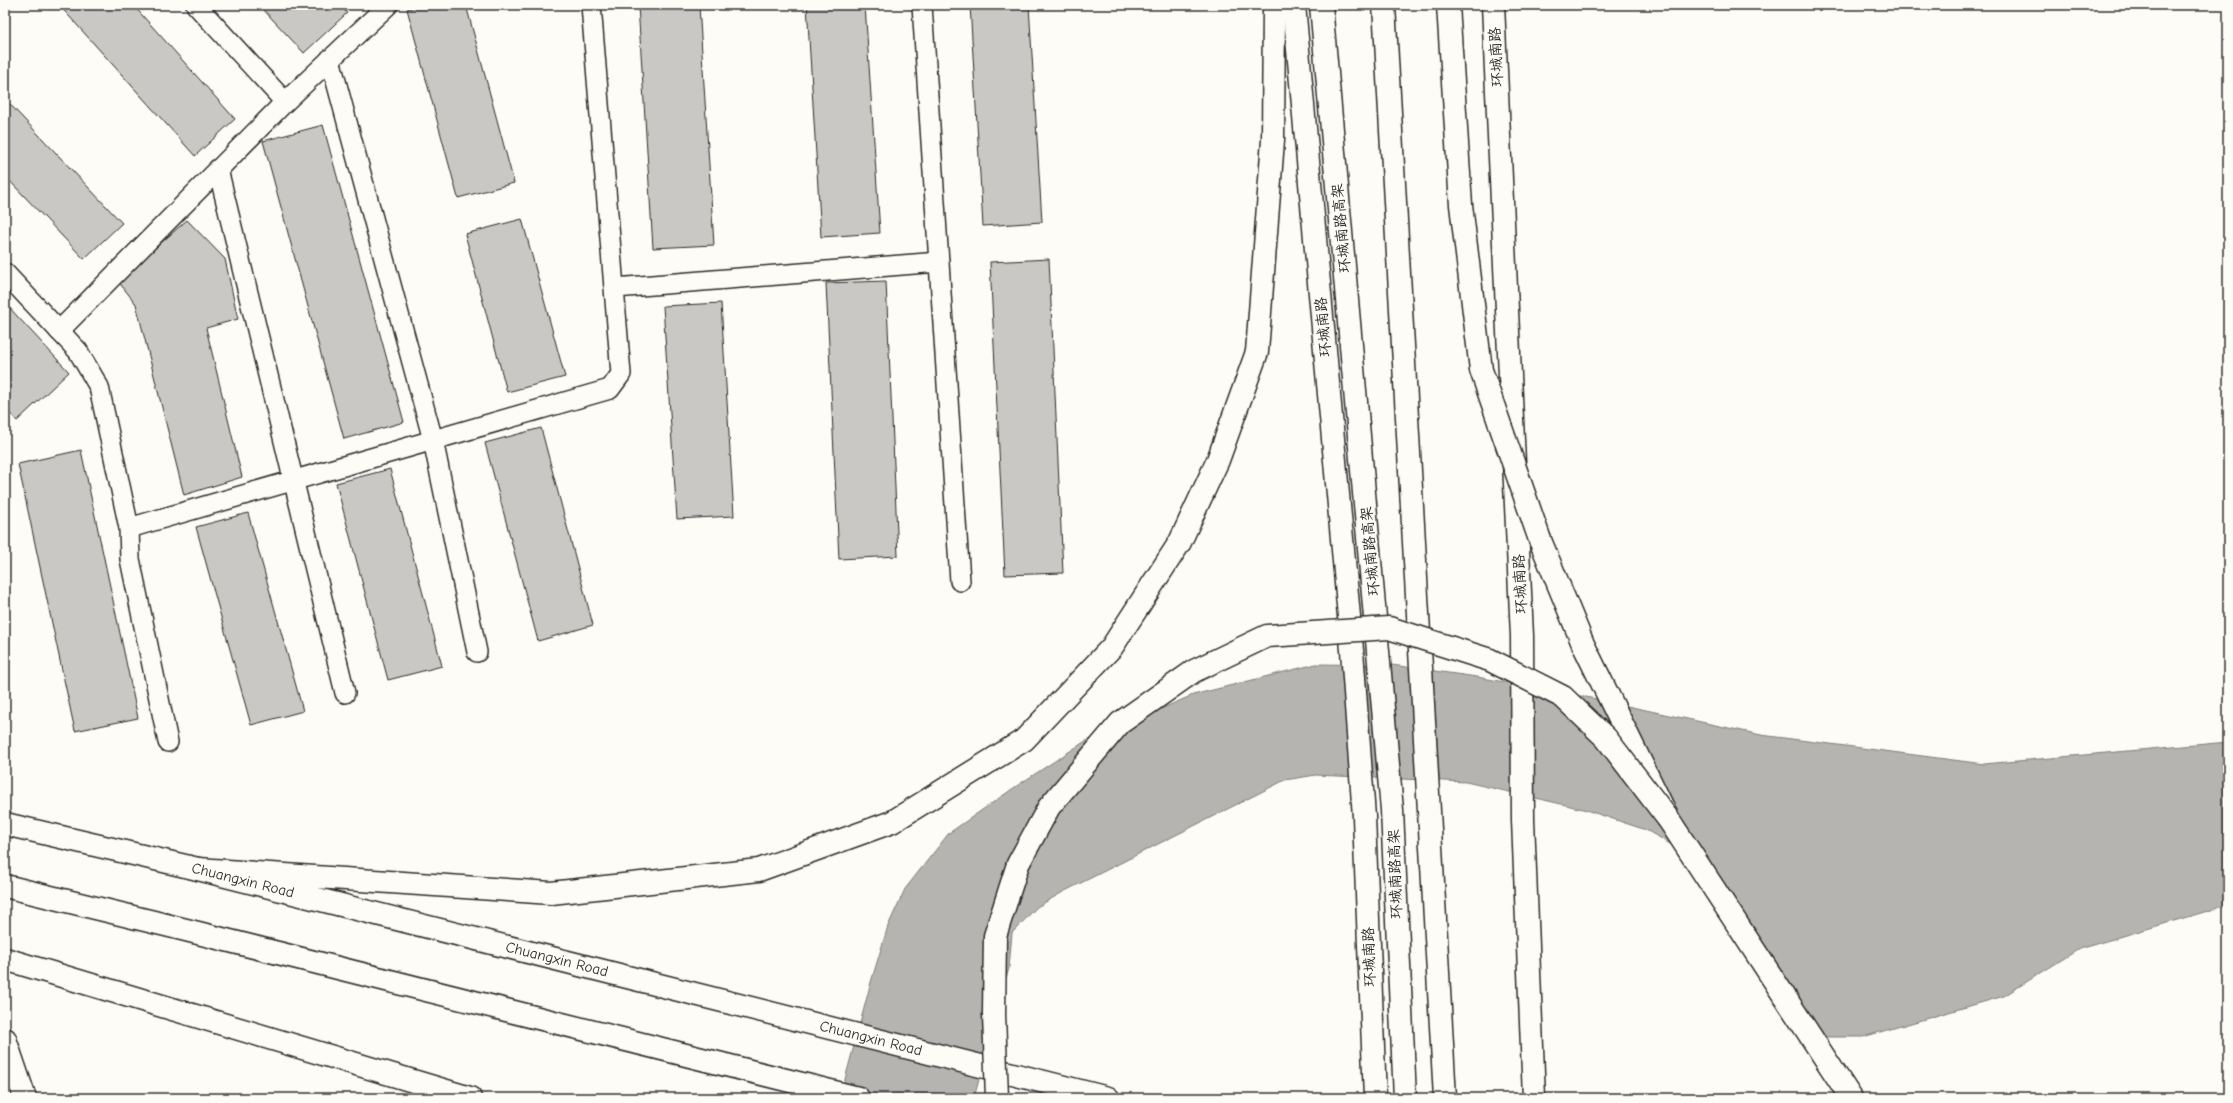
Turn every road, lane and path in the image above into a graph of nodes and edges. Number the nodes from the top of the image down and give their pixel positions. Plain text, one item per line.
1 (196, 5) edge
2 (388, 5) edge
3 (591, 5) edge
4 (922, 5) edge
5 (1274, 5) edge
6 (1294, 5) edge
7 (1321, 5) edge
8 (1384, 5) edge
9 (1448, 5) edge
10 (1493, 5) edge
11 (330, 59) junction
12 (285, 102) junction
13 (218, 169) junction
14 (939, 262) junction
15 (5, 273) edge
16 (615, 288) junction
17 (59, 331) junction
18 (433, 440) junction
19 (294, 480) junction
20 (129, 528) junction
21 (960, 581) dead end
22 (478, 652) dead end
23 (345, 693) dead end
24 (168, 742) dead end
25 (1669, 820) junction
26 (5, 824) edge
27 (198, 869) junction
28 (5, 886) edge
29 (5, 959) edge
30 (5, 1039) edge
31 (25, 1098) edge
32 (470, 1098) edge
33 (858, 1098) edge
34 (997, 1098) edge
35 (1108, 1098) edge
36 (1375, 1098) edge
37 (1405, 1098) edge
38 (1445, 1098) edge
39 (1534, 1098) edge
40 (1851, 1098) edge

1 - 12 lane
2 - 11 lane
3 - 16 lane
4 - 14 lane
5 - 27 main road
6 - 36 main road, 环城南路
7 - 37 main road, 环城南路高架
8 - 38 main road
9 - 25 main road, bridge
10 - 39 main road, 环城南路
11 - 12 lane
11 - 18 lane
12 - 13 lane
13 - 17 lane
13 - 19 lane
14 - 16 lane
14 - 21 lane
15 - 17 lane
16 - 18 lane
17 - 20 lane
18 - 19 lane
18 - 22 lane
19 - 20 lane
19 - 23 lane
20 - 24 lane
25 - 34 main road, bridge
25 - 40 main road
26 - 27 main road, Chuangxin Road
27 - 35 main road, Chuangxin Road
28 - 33 main road
29 - 32 main road
30 - 31 main road

